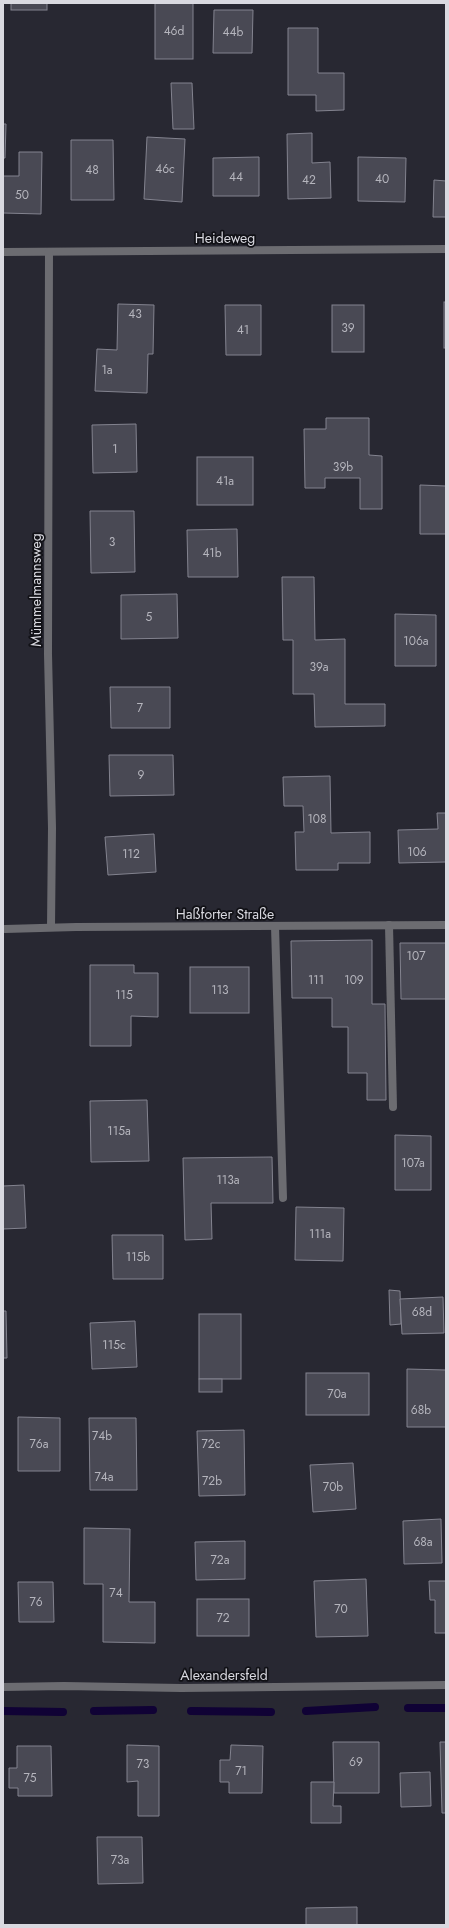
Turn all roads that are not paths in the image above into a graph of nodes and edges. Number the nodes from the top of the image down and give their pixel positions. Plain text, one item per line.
1 (446, 249) edge
2 (3, 252) edge
3 (49, 252) junction
4 (389, 925) junction
5 (446, 925) edge
6 (275, 926) junction
7 (52, 927) junction
8 (5, 929) dead end
9 (393, 1107) dead end
10 (283, 1198) dead end
11 (446, 1685) edge
12 (3, 1687) edge

1 - 3 street, Heideweg
2 - 3 street, Heideweg
3 - 7 street, Mümmelmannsweg
4 - 5 street, Haßforter Straße
4 - 6 street, Haßforter Straße
4 - 9 street
6 - 7 street, Haßforter Straße
6 - 10 street
7 - 8 street, Haßforter Straße
11 - 12 street, Alexandersfeld

